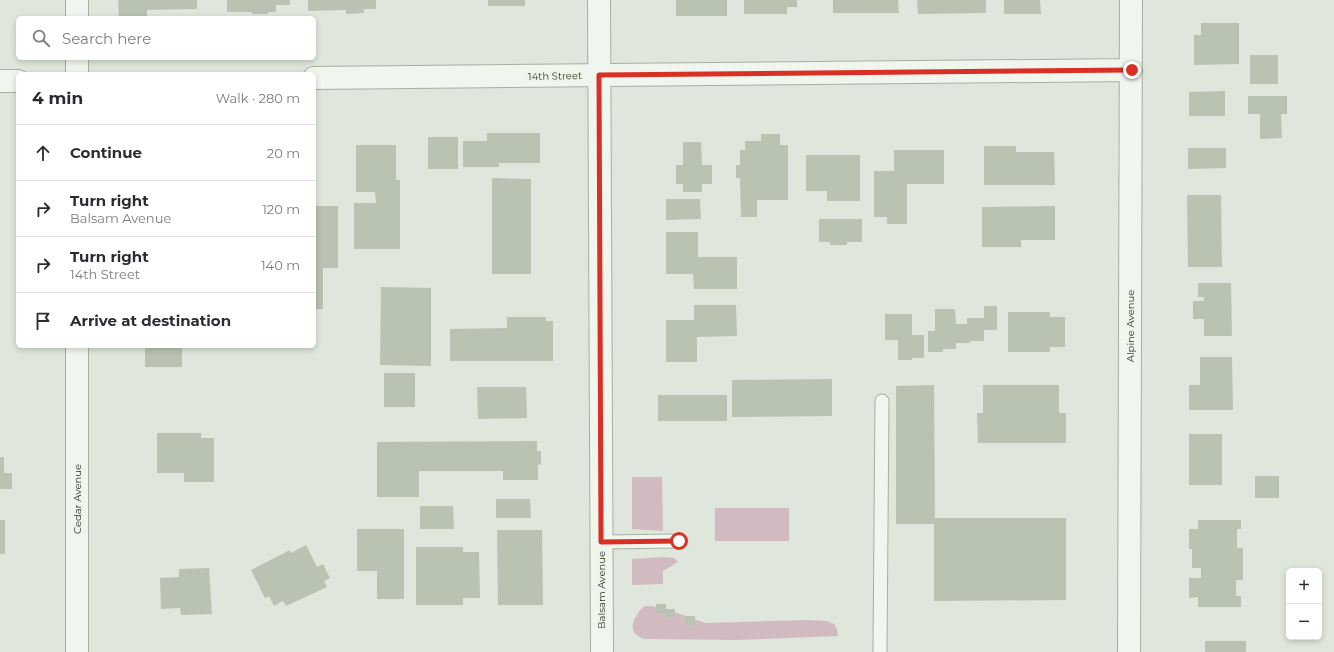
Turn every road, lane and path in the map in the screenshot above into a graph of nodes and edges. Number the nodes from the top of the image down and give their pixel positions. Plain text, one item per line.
1 (77, 0) edge
2 (599, 0) edge
3 (1132, 0) edge
4 (77, 16) edge
5 (77, 60) edge
6 (1132, 70) junction
7 (77, 72) edge
8 (599, 75) junction
9 (316, 78) edge
10 (0, 81) edge
11 (16, 81) edge
12 (77, 348) edge
13 (882, 401) dead end
14 (679, 541) dead end
15 (601, 542) junction
16 (77, 652) edge
17 (602, 652) edge
18 (880, 652) edge
19 (1129, 652) edge

1 - 4 street
2 - 8 street, Balsam Avenue
3 - 6 street, Alpine Avenue
5 - 7 street
6 - 8 street, 14th Street
6 - 19 street, Alpine Avenue
8 - 9 street, 14th Street
8 - 15 street, Balsam Avenue
10 - 11 street
12 - 16 street, Cedar Avenue
13 - 18 lane
14 - 15 lane
15 - 17 street, Balsam Avenue

